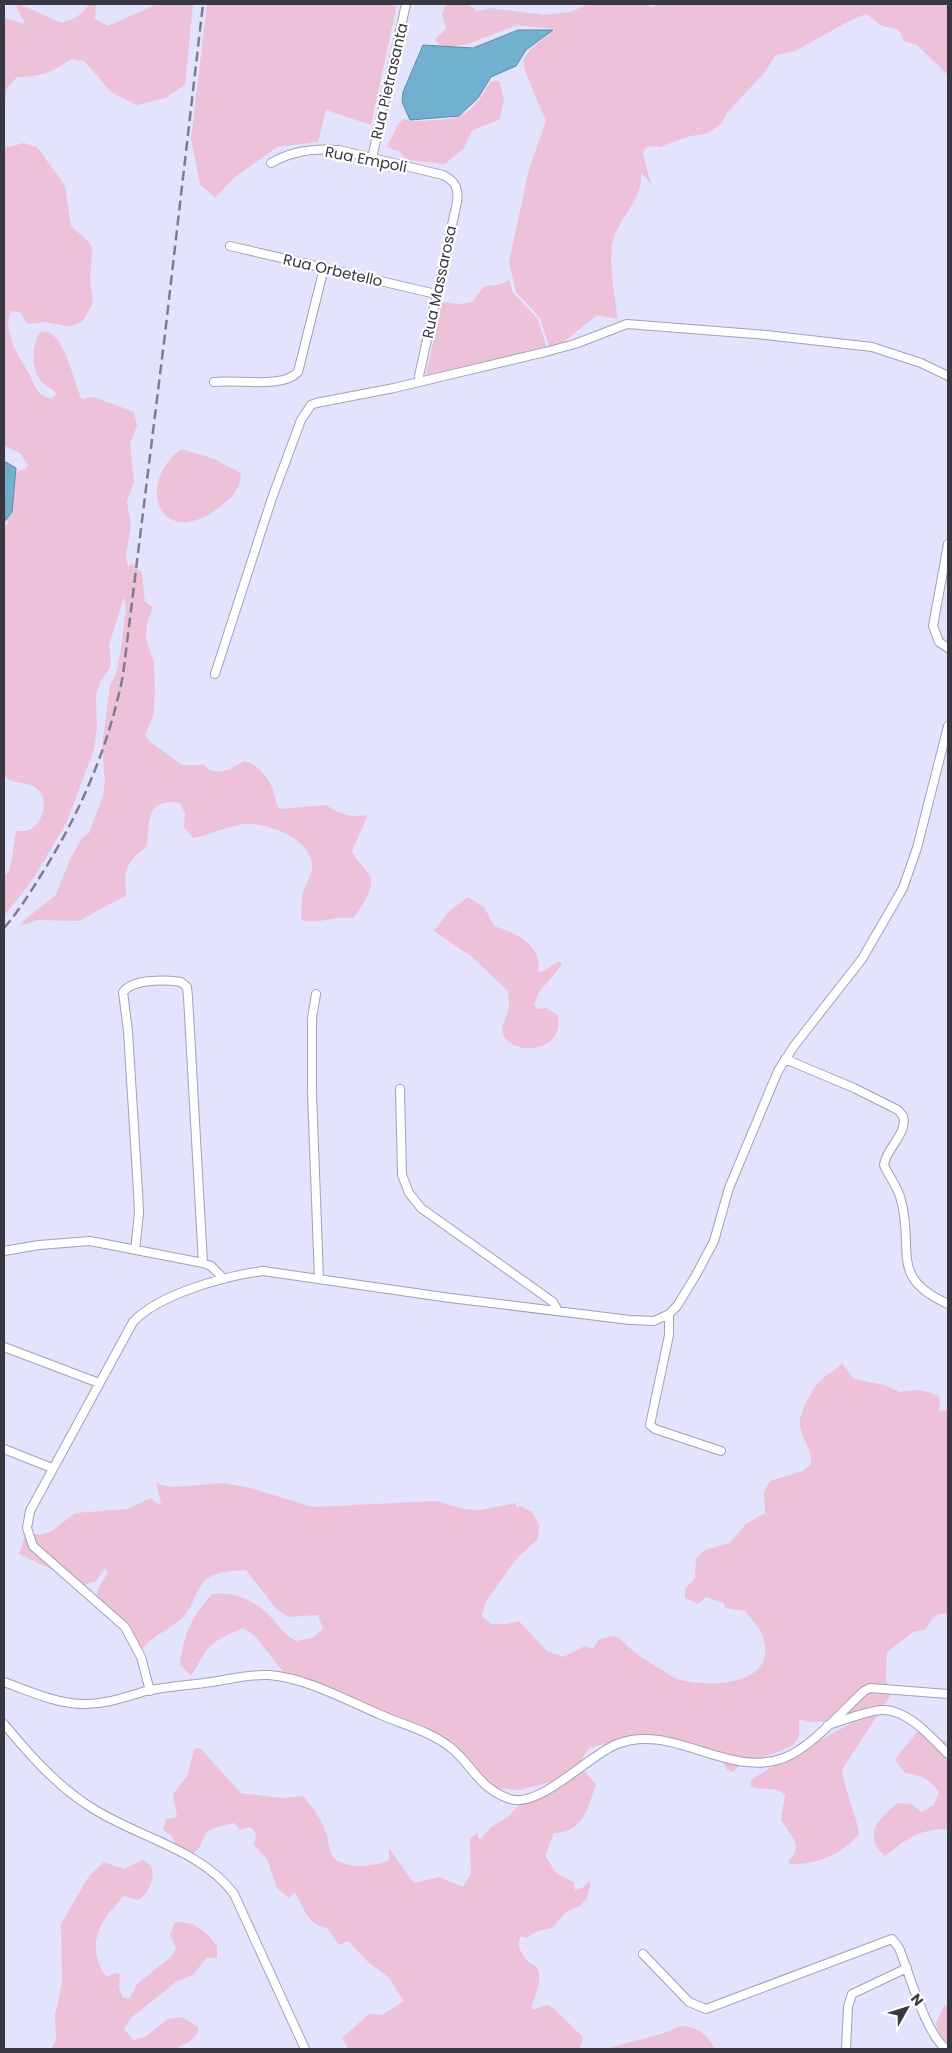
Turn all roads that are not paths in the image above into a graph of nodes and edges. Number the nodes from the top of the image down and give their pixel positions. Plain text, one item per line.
1 (406, 4) edge
2 (372, 158) junction
3 (271, 163) dead end
4 (457, 188) joint
5 (230, 246) dead end
6 (324, 268) junction
7 (436, 294) junction
8 (419, 376) dead end
9 (948, 376) edge
10 (214, 382) dead end
11 (948, 544) edge
12 (948, 648) edge
13 (215, 674) dead end
14 (948, 726) edge
15 (316, 994) dead end
16 (785, 1059) junction
17 (400, 1089) dead end
18 (135, 1250) junction
19 (4, 1251) edge
20 (203, 1263) junction
21 (319, 1278) junction
22 (224, 1279) junction
23 (948, 1304) edge
24 (558, 1311) junction
25 (669, 1314) junction
26 (4, 1347) edge
27 (99, 1383) junction
28 (4, 1449) edge
29 (721, 1451) dead end
30 (52, 1468) junction
31 (4, 1682) edge
32 (150, 1691) junction
33 (948, 1694) edge
34 (4, 1724) edge
35 (826, 1726) junction
36 (948, 1754) edge
37 (643, 1954) dead end
38 (907, 1968) junction
39 (305, 2049) edge
40 (846, 2049) edge
41 (946, 2049) edge

1 - 2 street, Rua Pietrasanta
2 - 3 street, Rua Empoli
2 - 4 street, Rua Empoli
4 - 7 street, Rua Massarosa
5 - 6 street, Rua Orbetello
6 - 7 street, Rua Orbetello
6 - 10 street
7 - 8 street, Rua Massarosa
9 - 13 street
11 - 12 street
14 - 16 street
15 - 21 street
16 - 23 street
16 - 25 street
17 - 24 street
18 - 19 street
18 - 20 street
18 - 20 street
20 - 22 street
21 - 22 street
21 - 24 street
22 - 27 street
24 - 25 street
25 - 29 street
26 - 27 street
27 - 30 street
28 - 30 street
30 - 32 street
31 - 32 street
32 - 35 street
33 - 35 street
34 - 39 street
35 - 36 street
37 - 38 street
38 - 40 street
38 - 41 street

